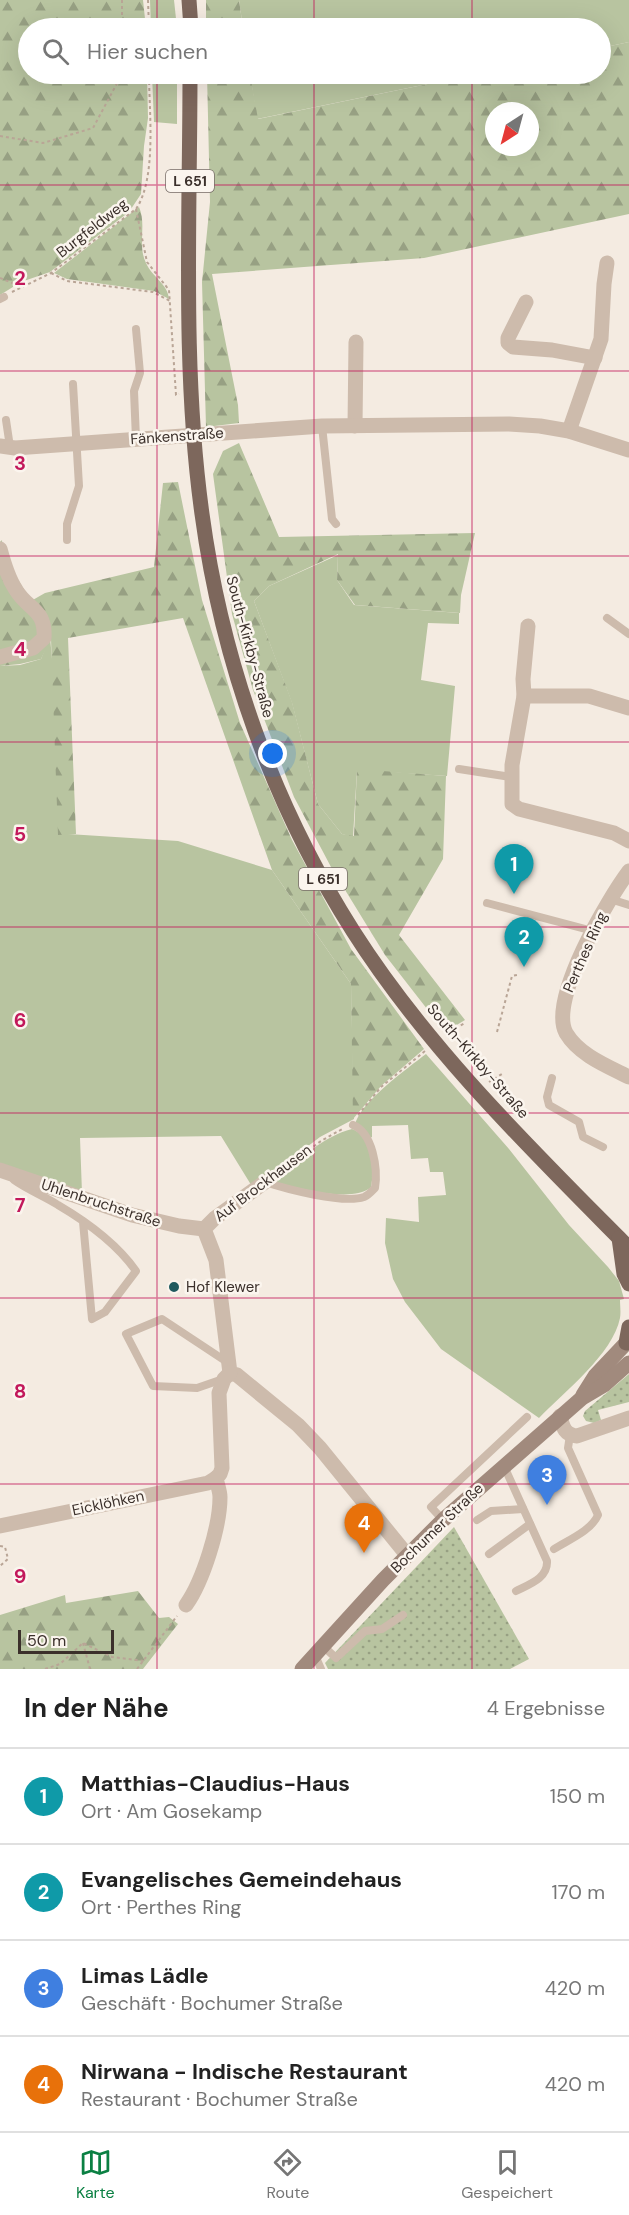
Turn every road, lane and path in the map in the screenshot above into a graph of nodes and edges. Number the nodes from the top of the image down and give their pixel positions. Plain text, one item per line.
1 (122, 0) edge
2 (148, 0) edge
3 (189, 0) edge
4 (122, 18) edge
5 (149, 18) edge
6 (190, 18) edge
7 (117, 84) edge
8 (149, 84) edge
9 (190, 84) edge
10 (0, 136) edge
11 (136, 209) junction
12 (607, 263) dead end
13 (51, 273) junction
14 (0, 278) edge
15 (20, 286) junction
16 (2, 298) edge
17 (170, 301) junction
18 (526, 302) dead end
19 (136, 329) dead end
20 (356, 342) dead end
21 (595, 358) junction
22 (74, 384) dead end
23 (191, 393) junction
24 (6, 420) dead end
25 (322, 426) junction
26 (355, 426) junction
27 (568, 431) junction
28 (194, 434) junction
29 (136, 439) junction
30 (78, 443) junction
31 (5, 447) edge
32 (629, 450) edge
33 (336, 524) dead end
34 (68, 540) dead end
35 (0, 549) edge
36 (607, 618) dead end
37 (528, 626) dead end
38 (629, 634) edge
39 (0, 657) edge
40 (524, 696) junction
41 (629, 708) edge
42 (459, 769) dead end
43 (511, 777) junction
44 (629, 841) edge
45 (629, 871) edge
46 (609, 899) junction
47 (487, 903) dead end
48 (629, 904) edge
49 (593, 931) junction
50 (517, 975) dead end
51 (465, 1023) dead end
52 (497, 1032) dead end
53 (435, 1042) junction
54 (502, 1074) dead end
55 (629, 1077) edge
56 (552, 1078) dead end
57 (477, 1089) junction
58 (353, 1125) junction
59 (603, 1147) dead end
60 (0, 1170) edge
61 (265, 1182) junction
62 (83, 1222) junction
63 (204, 1229) junction
64 (624, 1243) edge
65 (629, 1284) edge
66 (629, 1327) edge
67 (628, 1341) edge
68 (629, 1364) edge
69 (227, 1371) junction
70 (582, 1398) junction
71 (560, 1416) junction
72 (527, 1417) dead end
73 (629, 1418) edge
74 (570, 1435) junction
75 (504, 1466) junction
76 (216, 1478) junction
77 (523, 1509) junction
78 (443, 1520) junction
79 (477, 1520) dead end
80 (530, 1524) junction
81 (0, 1526) edge
82 (0, 1546) edge
83 (554, 1549) dead end
84 (489, 1554) dead end
85 (407, 1555) junction
86 (0, 1566) edge
87 (516, 1591) dead end
88 (186, 1605) joint
89 (403, 1614) dead end
90 (83, 1643) junction
91 (320, 1657) edge
92 (144, 1661) junction
93 (45, 1669) edge
94 (90, 1669) edge
95 (138, 1669) edge
96 (302, 1669) edge

1 - 4 path
2 - 5 path
3 - 6 main road
7 - 10 path
8 - 11 path, Burgfeldweg
9 - 23 main road, South-Kirkby-Straße / L 651
11 - 13 path, Burgfeldweg
11 - 17 path
12 - 21 street
13 - 15 path, Burgfeldweg
13 - 17 path
14 - 15 path
15 - 16 path, Burgfeldweg
17 - 23 path
18 - 21 street
19 - 29 lane
20 - 26 street
21 - 27 street
22 - 30 lane
23 - 28 main road, South-Kirkby-Straße / L 651
24 - 31 lane
25 - 26 street, Fänkenstraße
25 - 28 street, Fänkenstraße
25 - 33 lane
26 - 27 street, Fänkenstraße
27 - 32 street, Fänkenstraße
28 - 29 street, Fänkenstraße
28 - 53 main road, South-Kirkby-Straße / L 651
29 - 30 street, Fänkenstraße
30 - 31 street, Fänkenstraße
30 - 34 lane
35 - 39 street
36 - 38 lane
37 - 40 street
40 - 41 street
40 - 43 street
42 - 43 lane
43 - 44 street
45 - 46 street, Perthes Ring
46 - 48 lane
46 - 49 street, Perthes Ring
47 - 49 lane
49 - 55 street, Perthes Ring
50 - 52 path
51 - 53 path, Auf Brockhausen
53 - 57 main road, South-Kirkby-Straße / L 651
53 - 58 path, Auf Brockhausen
54 - 57 path
56 - 59 lane
57 - 64 main road, South-Kirkby-Straße / L 651
58 - 61 path, Auf Brockhausen
58 - 61 lane
60 - 62 lane
60 - 63 street, Uhlenbruchstraße
61 - 63 street, Auf Brockhausen
62 - 62 lane
63 - 69 street, Auf Brockhausen
64 - 65 main road
66 - 67 main road
67 - 70 main road, Bochumer Straße
68 - 70 main road, Bochumer Straße
69 - 69 lane
69 - 76 street
69 - 85 street
70 - 71 main road, Bochumer Straße
71 - 74 street
71 - 75 main road, Bochumer Straße
72 - 78 lane
73 - 74 street
74 - 83 lane
75 - 77 lane
75 - 78 main road, Bochumer Straße
76 - 81 street, Eicklöhken
76 - 88 street
77 - 79 lane
77 - 80 lane
78 - 85 main road, Bochumer Straße
80 - 84 lane
80 - 87 lane
82 - 86 path
85 - 91 main road, Bochumer Straße
88 - 92 path
89 - 91 lane
90 - 92 path
90 - 93 path
90 - 94 path
91 - 96 main road, Bochumer Straße
92 - 95 path

